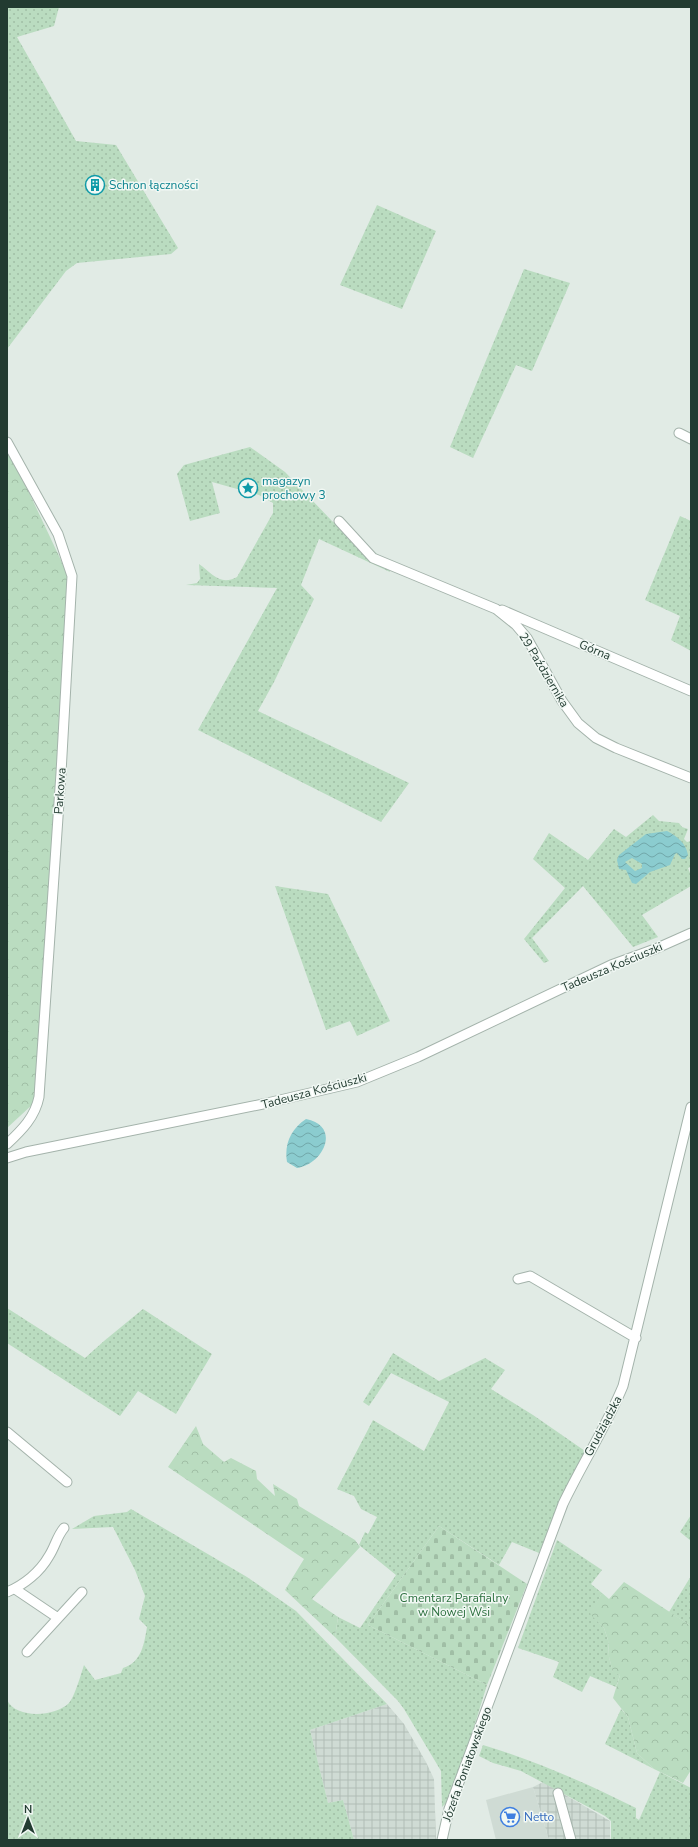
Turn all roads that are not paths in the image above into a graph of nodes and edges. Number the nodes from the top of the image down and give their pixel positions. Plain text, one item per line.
1 (678, 433) dead end
2 (691, 439) edge
3 (7, 442) edge
4 (339, 521) dead end
5 (499, 612) junction
6 (691, 691) edge
7 (691, 778) edge
8 (691, 933) edge
9 (691, 1107) edge
10 (7, 1144) edge
11 (7, 1158) edge
12 (518, 1279) dead end
13 (636, 1338) junction
14 (7, 1432) edge
15 (67, 1482) dead end
16 (64, 1528) dead end
17 (11, 1590) edge
18 (82, 1592) dead end
19 (58, 1618) junction
20 (27, 1652) dead end
21 (495, 1688) joint
22 (558, 1793) dead end
23 (442, 1840) edge
24 (571, 1840) edge

1 - 2 street
3 - 10 street, Parkowa
4 - 5 street, 29 Października
5 - 6 street, Górna
5 - 7 street, 29 Października
8 - 11 street, Tadeusza Kościuszki
9 - 13 street, Grudziądzka
12 - 13 street
13 - 21 street, Grudziądzka
14 - 15 street
16 - 17 street
17 - 19 street
18 - 19 street
19 - 20 street
21 - 23 street, Józefa Poniatowskiego
22 - 24 street

